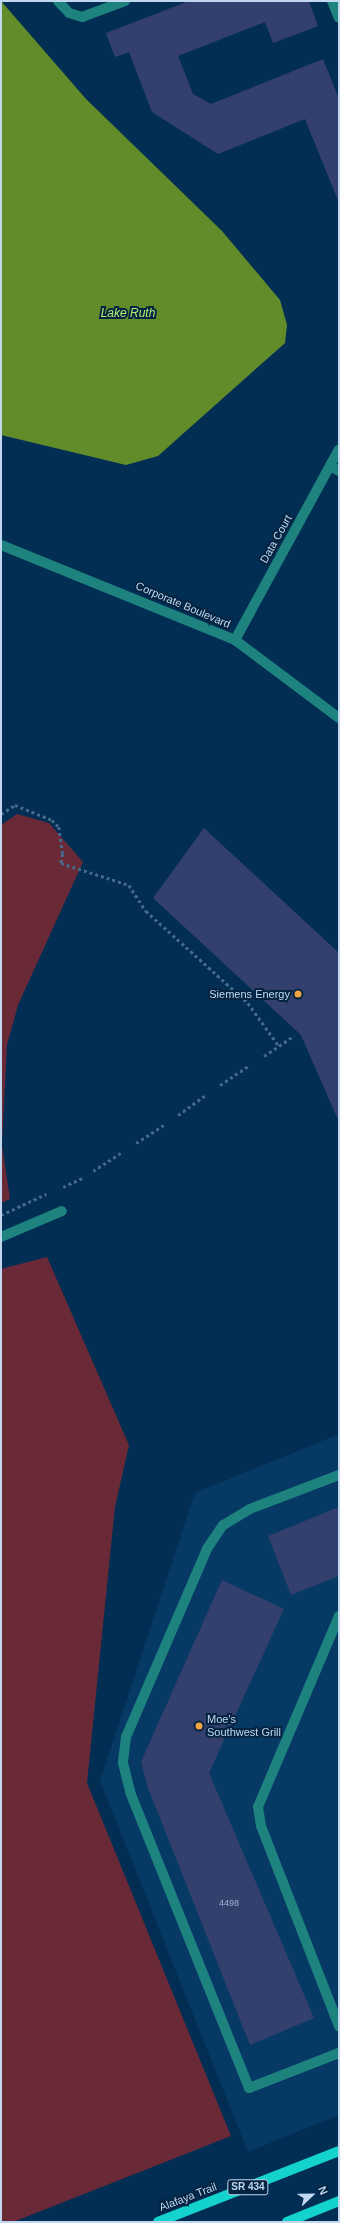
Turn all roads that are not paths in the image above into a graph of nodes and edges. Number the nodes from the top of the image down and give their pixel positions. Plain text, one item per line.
1 (58, 1) edge
2 (125, 1) edge
3 (332, 1) edge
4 (339, 18) edge
5 (339, 449) edge
6 (330, 466) junction
7 (339, 472) edge
8 (1, 545) edge
9 (235, 640) junction
10 (339, 718) edge
11 (62, 1211) dead end
12 (1, 1237) edge
13 (339, 1475) edge
14 (339, 1616) edge
15 (339, 2026) edge
16 (339, 2053) edge
17 (339, 2151) edge
18 (339, 2201) edge
19 (158, 2222) edge
20 (288, 2222) edge

1 - 2 street
3 - 4 street
5 - 6 street, Data Court
6 - 7 street
6 - 9 street, Data Court
8 - 9 street, Corporate Boulevard
9 - 10 street, Corporate Boulevard
11 - 12 street
13 - 16 street
14 - 15 street
17 - 19 main road, Alafaya Trail / SR 434
18 - 20 main road

